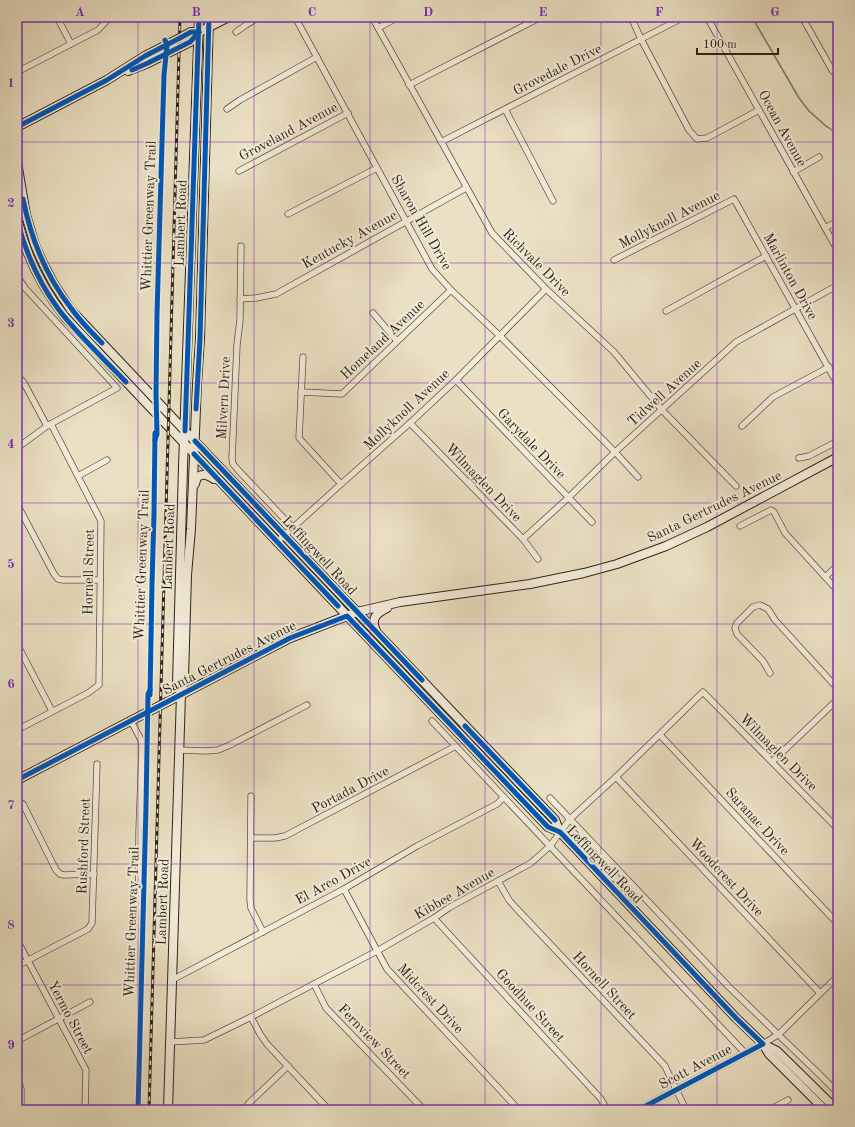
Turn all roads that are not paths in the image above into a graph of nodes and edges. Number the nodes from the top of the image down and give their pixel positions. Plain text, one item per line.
1 (57, 17) edge
2 (110, 17) edge
3 (199, 17) edge
4 (209, 17) edge
5 (229, 17) edge
6 (259, 17) edge
7 (295, 17) edge
8 (372, 17) edge
9 (398, 17) edge
10 (541, 17) edge
11 (631, 17) edge
12 (684, 17) edge
13 (707, 17) edge
14 (802, 17) edge
15 (209, 27) junction
16 (378, 28) junction
17 (199, 32) junction
18 (236, 32) dead end
19 (641, 39) junction
20 (71, 44) junction
21 (161, 48) junction
22 (317, 57) junction
23 (144, 65) junction
24 (17, 72) edge
25 (838, 76) edge
26 (106, 80) junction
27 (410, 85) junction
28 (227, 109) dead end
29 (505, 109) junction
30 (759, 110) junction
31 (348, 113) junction
32 (17, 127) edge
33 (441, 142) junction
34 (820, 157) dead end
35 (17, 162) edge
36 (377, 168) junction
37 (239, 171) dead end
38 (793, 172) junction
39 (466, 188) junction
40 (734, 200) joint
41 (553, 201) dead end
42 (288, 214) dead end
43 (17, 219) edge
44 (406, 221) junction
45 (838, 221) edge
46 (825, 228) junction
47 (241, 246) dead end
48 (838, 251) edge
49 (766, 256) junction
50 (614, 260) dead end
51 (17, 276) edge
52 (838, 285) edge
53 (546, 289) junction
54 (451, 290) junction
55 (240, 299) junction
56 (795, 309) junction
57 (666, 311) dead end
58 (373, 313) dead end
59 (500, 336) junction
60 (397, 341) junction
61 (303, 357) dead end
62 (829, 368) junction
63 (17, 375) edge
64 (456, 380) junction
65 (186, 385) junction
66 (838, 385) edge
67 (301, 392) junction
68 (662, 410) junction
69 (171, 416) junction
70 (410, 423) junction
71 (49, 425) junction
72 (742, 426) dead end
73 (185, 431) junction
74 (195, 441) junction
75 (838, 441) edge
76 (184, 444) junction
77 (17, 448) edge
78 (615, 452) junction
79 (194, 454) junction
80 (838, 457) edge
81 (799, 458) dead end
82 (107, 460) dead end
83 (78, 476) junction
84 (638, 477) dead end
85 (341, 484) junction
86 (223, 485) junction
87 (736, 486) dead end
88 (568, 498) junction
89 (17, 504) edge
90 (192, 505) junction
91 (592, 522) dead end
92 (740, 526) dead end
93 (293, 528) junction
94 (284, 535) junction
95 (522, 539) junction
96 (277, 542) junction
97 (538, 559) dead end
98 (838, 565) edge
99 (825, 577) junction
100 (100, 580) junction
101 (838, 591) edge
102 (400, 602) junction
103 (357, 612) junction
104 (347, 616) junction
105 (379, 635) junction
106 (17, 644) edge
107 (770, 673) dead end
108 (838, 689) edge
109 (703, 692) joint
110 (181, 694) junction
111 (838, 700) edge
112 (307, 705) dead end
113 (52, 711) junction
114 (130, 720) junction
115 (432, 721) dead end
116 (17, 730) edge
117 (660, 735) junction
118 (456, 746) junction
119 (179, 750) junction
120 (772, 762) junction
121 (97, 764) dead end
122 (616, 777) junction
123 (17, 780) edge
124 (252, 796) dead end
125 (504, 797) junction
126 (550, 798) dead end
127 (23, 804) dead end
128 (570, 819) junction
129 (838, 829) edge
130 (560, 832) junction
131 (251, 838) junction
132 (550, 846) junction
133 (94, 874) junction
134 (498, 881) junction
135 (344, 889) junction
136 (434, 918) junction
137 (838, 924) edge
138 (138, 926) dead end
139 (263, 932) junction
140 (17, 940) edge
141 (377, 951) junction
142 (27, 960) junction
143 (17, 966) edge
144 (838, 976) edge
145 (172, 980) junction
146 (314, 984) junction
147 (820, 993) junction
148 (90, 1002) dead end
149 (251, 1017) junction
150 (59, 1019) junction
151 (779, 1034) junction
152 (17, 1041) edge
153 (170, 1042) junction
154 (763, 1044) junction
155 (745, 1053) junction
156 (288, 1066) junction
157 (17, 1078) edge
158 (677, 1089) junction
159 (838, 1094) edge
160 (788, 1100) dead end
161 (21, 1110) edge
162 (85, 1110) edge
163 (168, 1110) edge
164 (244, 1110) edge
165 (329, 1110) edge
166 (424, 1110) edge
167 (519, 1110) edge
168 (607, 1110) edge
169 (638, 1110) edge
170 (686, 1110) edge
171 (769, 1110) edge
172 (824, 1110) edge
173 (837, 1110) edge

1 - 20 street
2 - 20 street
3 - 17 main road, Lambert Road
4 - 15 main road, Lambert Road
5 - 15 main road
6 - 18 street
7 - 22 street, Sharon Hill Drive
8 - 16 street, Richvale Drive
9 - 16 street
10 - 27 street
11 - 19 street
12 - 19 street, Grovedale Drive
13 - 30 street, Ocean Avenue
14 - 25 street
15 - 17 main road
15 - 74 main road, Lambert Road
16 - 27 street, Richvale Drive
17 - 21 main road
17 - 23 main road
17 - 65 main road, Lambert Road
19 - 29 street, Grovedale Drive
19 - 30 street
20 - 24 street
21 - 23 main road
21 - 26 main road
22 - 28 street
22 - 31 street, Sharon Hill Drive
23 - 26 main road
26 - 32 main road
27 - 33 street, Richvale Drive
29 - 33 street, Grovedale Drive
29 - 41 street
30 - 38 street, Ocean Avenue
31 - 36 street, Sharon Hill Drive
31 - 37 street, Groveland Avenue
33 - 39 street, Richvale Drive
34 - 38 street
35 - 69 main road, Leffingwell Road
36 - 42 street
36 - 44 street, Sharon Hill Drive
38 - 46 street, Ocean Avenue
39 - 44 street, Kentucky Avenue
39 - 53 street, Richvale Drive
40 - 49 street, Marlinton Drive
40 - 50 street, Mollyknoll Avenue
43 - 76 main road, Leffingwell Road
44 - 54 street, Sharon Hill Drive
44 - 55 street, Kentucky Avenue
45 - 46 street
46 - 48 street, Ocean Avenue
47 - 55 street, Milvern Drive
49 - 56 street, Marlinton Drive
49 - 57 street
51 - 71 street
52 - 56 street, Tidwell Avenue
53 - 59 street, Mollyknoll Avenue
53 - 68 street, Richvale Drive
54 - 59 street, Sharon Hill Drive
54 - 60 street, Homeland Avenue
55 - 93 street, Milvern Drive
56 - 62 street, Marlinton Drive
56 - 68 street, Tidwell Avenue
58 - 60 street
59 - 64 street, Mollyknoll Avenue
59 - 78 street, Sharon Hill Drive
60 - 67 street, Homeland Avenue
61 - 67 street
62 - 66 street, Marlinton Drive
62 - 72 street
63 - 71 street, Hornell Street
64 - 70 street, Mollyknoll Avenue
64 - 88 street, Garydale Drive
65 - 69 main road
65 - 73 main road, Lambert Road
67 - 85 street
68 - 78 street, Tidwell Avenue
68 - 87 street, Richvale Drive
69 - 73 main road, Leffingwell Road
70 - 85 street, Mollyknoll Avenue
70 - 95 street, Wilmaglen Drive
71 - 77 street
71 - 83 street, Hornell Street
73 - 74 main road, Leffingwell Road
73 - 76 main road, Lambert Road
74 - 79 main road, Lambert Road
74 - 94 main road, Leffingwell Road
75 - 81 street
76 - 79 main road, Leffingwell Road
76 - 110 main road, Lambert Road
78 - 84 street, Sharon Hill Drive
78 - 88 street, Tidwell Avenue
79 - 86 main road, Leffingwell Road
79 - 90 main road, Lambert Road
80 - 102 main road, Santa Gertrudes Avenue
82 - 83 street
83 - 100 street, Hornell Street
85 - 93 street, Mollyknoll Avenue
86 - 90 main road
86 - 96 main road, Leffingwell Road
88 - 91 street, Garydale Drive
88 - 95 street, Tidwell Avenue
89 - 100 street
90 - 110 main road, Lambert Road
92 - 99 street
93 - 94 street, Mollyknoll Avenue
94 - 96 street, Mollyknoll Avenue
94 - 103 main road, Leffingwell Road
95 - 97 street, Wilmaglen Drive
96 - 104 main road, Leffingwell Road
98 - 99 street
99 - 101 street
100 - 113 street, Hornell Street
102 - 103 main road, Santa Gertrudes Avenue
102 - 105 main road
103 - 104 main road, Santa Gertrudes Avenue
103 - 105 main road, Leffingwell Road
104 - 110 main road, Santa Gertrudes Avenue
104 - 130 main road, Leffingwell Road
105 - 130 main road, Leffingwell Road
106 - 113 street
107 - 108 street
109 - 117 street, Kibbee Avenue
109 - 120 street, Wilmaglen Drive
110 - 114 main road, Santa Gertrudes Avenue
110 - 119 main road, Lambert Road
111 - 120 street
112 - 119 street
113 - 116 street
114 - 123 main road, Santa Gertrudes Avenue
114 - 138 street
115 - 118 street, Leffingwell Road
117 - 122 street, Kibbee Avenue
117 - 137 street, Saranac Drive
118 - 125 street, Leffingwell Road
118 - 131 street, Portada Drive
119 - 145 main road, Lambert Road
120 - 129 street, Wilmaglen Drive
121 - 133 street, Rushford Street
122 - 128 street, Kibbee Avenue
122 - 147 street, Woodcrest Drive
124 - 131 street
125 - 132 street, Leffingwell Road
125 - 135 street, El Arco Drive
126 - 128 street, Leffingwell Road
127 - 133 street
128 - 130 street, Kibbee Avenue
128 - 151 street, Leffingwell Road
130 - 132 street, Kibbee Avenue
130 - 154 main road, Leffingwell Road
131 - 139 street
132 - 134 street, Kibbee Avenue
132 - 155 street, Leffingwell Road
133 - 142 street, Rushford Street
134 - 136 street, Kibbee Avenue
134 - 158 street, Hornell Street
135 - 139 street, El Arco Drive
135 - 141 street, Midcrest Drive
136 - 141 street, Kibbee Avenue
136 - 168 street, Goodhue Street
139 - 145 street, El Arco Drive
140 - 142 street, Yermo Street
141 - 146 street, Kibbee Avenue
141 - 167 street, Midcrest Drive
142 - 143 street
142 - 150 street, Yermo Street
144 - 147 street, Scott Avenue
145 - 153 main road, Lambert Road
146 - 149 street, Kibbee Avenue
146 - 166 street, Fernview Street
147 - 151 street, Scott Avenue
148 - 150 street
149 - 153 street, Kibbee Avenue
149 - 156 street
150 - 152 street
150 - 162 street, Yermo Street
151 - 154 street, Scott Avenue
151 - 159 street, Leffingwell Road
153 - 163 main road, Lambert Road
154 - 155 street, Scott Avenue
154 - 172 main road, Leffingwell Road
154 - 173 main road, Leffingwell Road
155 - 158 street, Scott Avenue
156 - 164 street
156 - 165 street
157 - 161 street
158 - 169 street, Scott Avenue
158 - 170 street, Hornell Street
160 - 171 street

